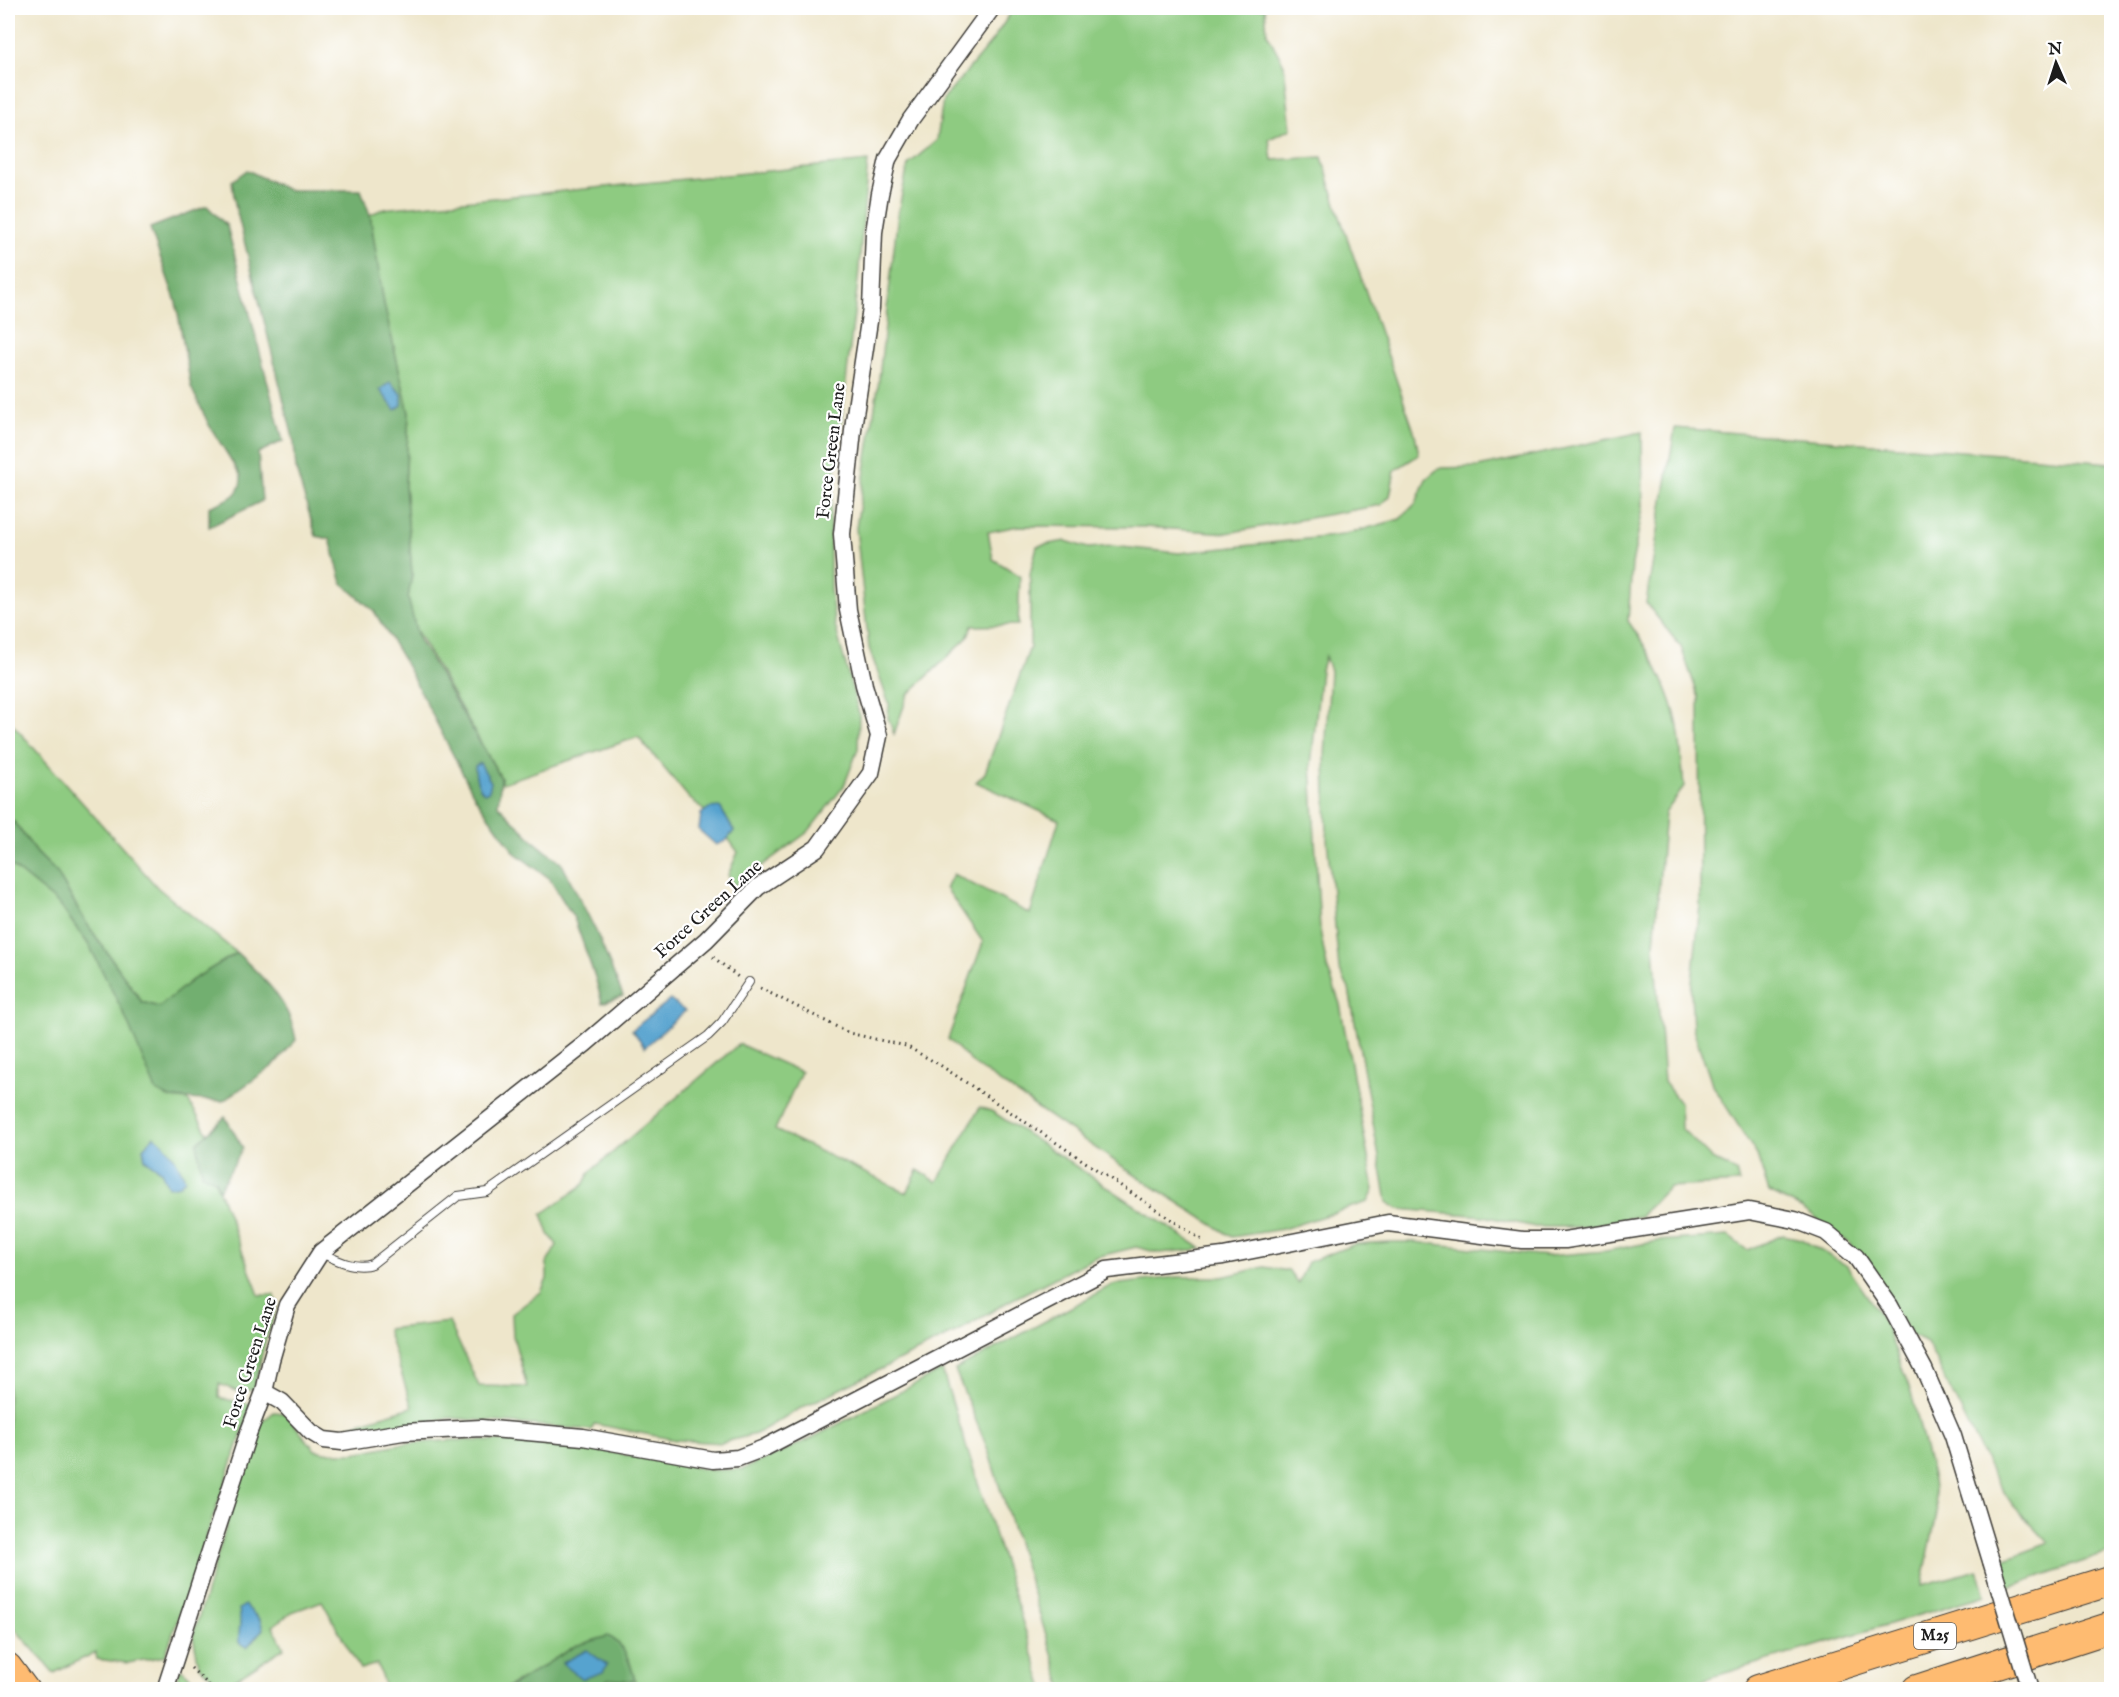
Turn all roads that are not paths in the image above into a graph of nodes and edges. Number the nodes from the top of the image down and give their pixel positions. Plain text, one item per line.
1 (992, 8) edge
2 (749, 982) road end
3 (321, 1252) junction
4 (264, 1392) junction
5 (2112, 1580) edge
6 (2112, 1628) edge
7 (8, 1666) edge
8 (26, 1689) edge
9 (165, 1689) edge
10 (1758, 1689) edge
11 (1917, 1689) edge
12 (2030, 1689) edge

1 - 3 street, Force Green Lane
2 - 3 lane
3 - 4 street, Force Green Lane
4 - 9 street, Force Green Lane
4 - 12 street, bridge
5 - 10 highway, M25
6 - 11 highway, M25
7 - 8 main road

